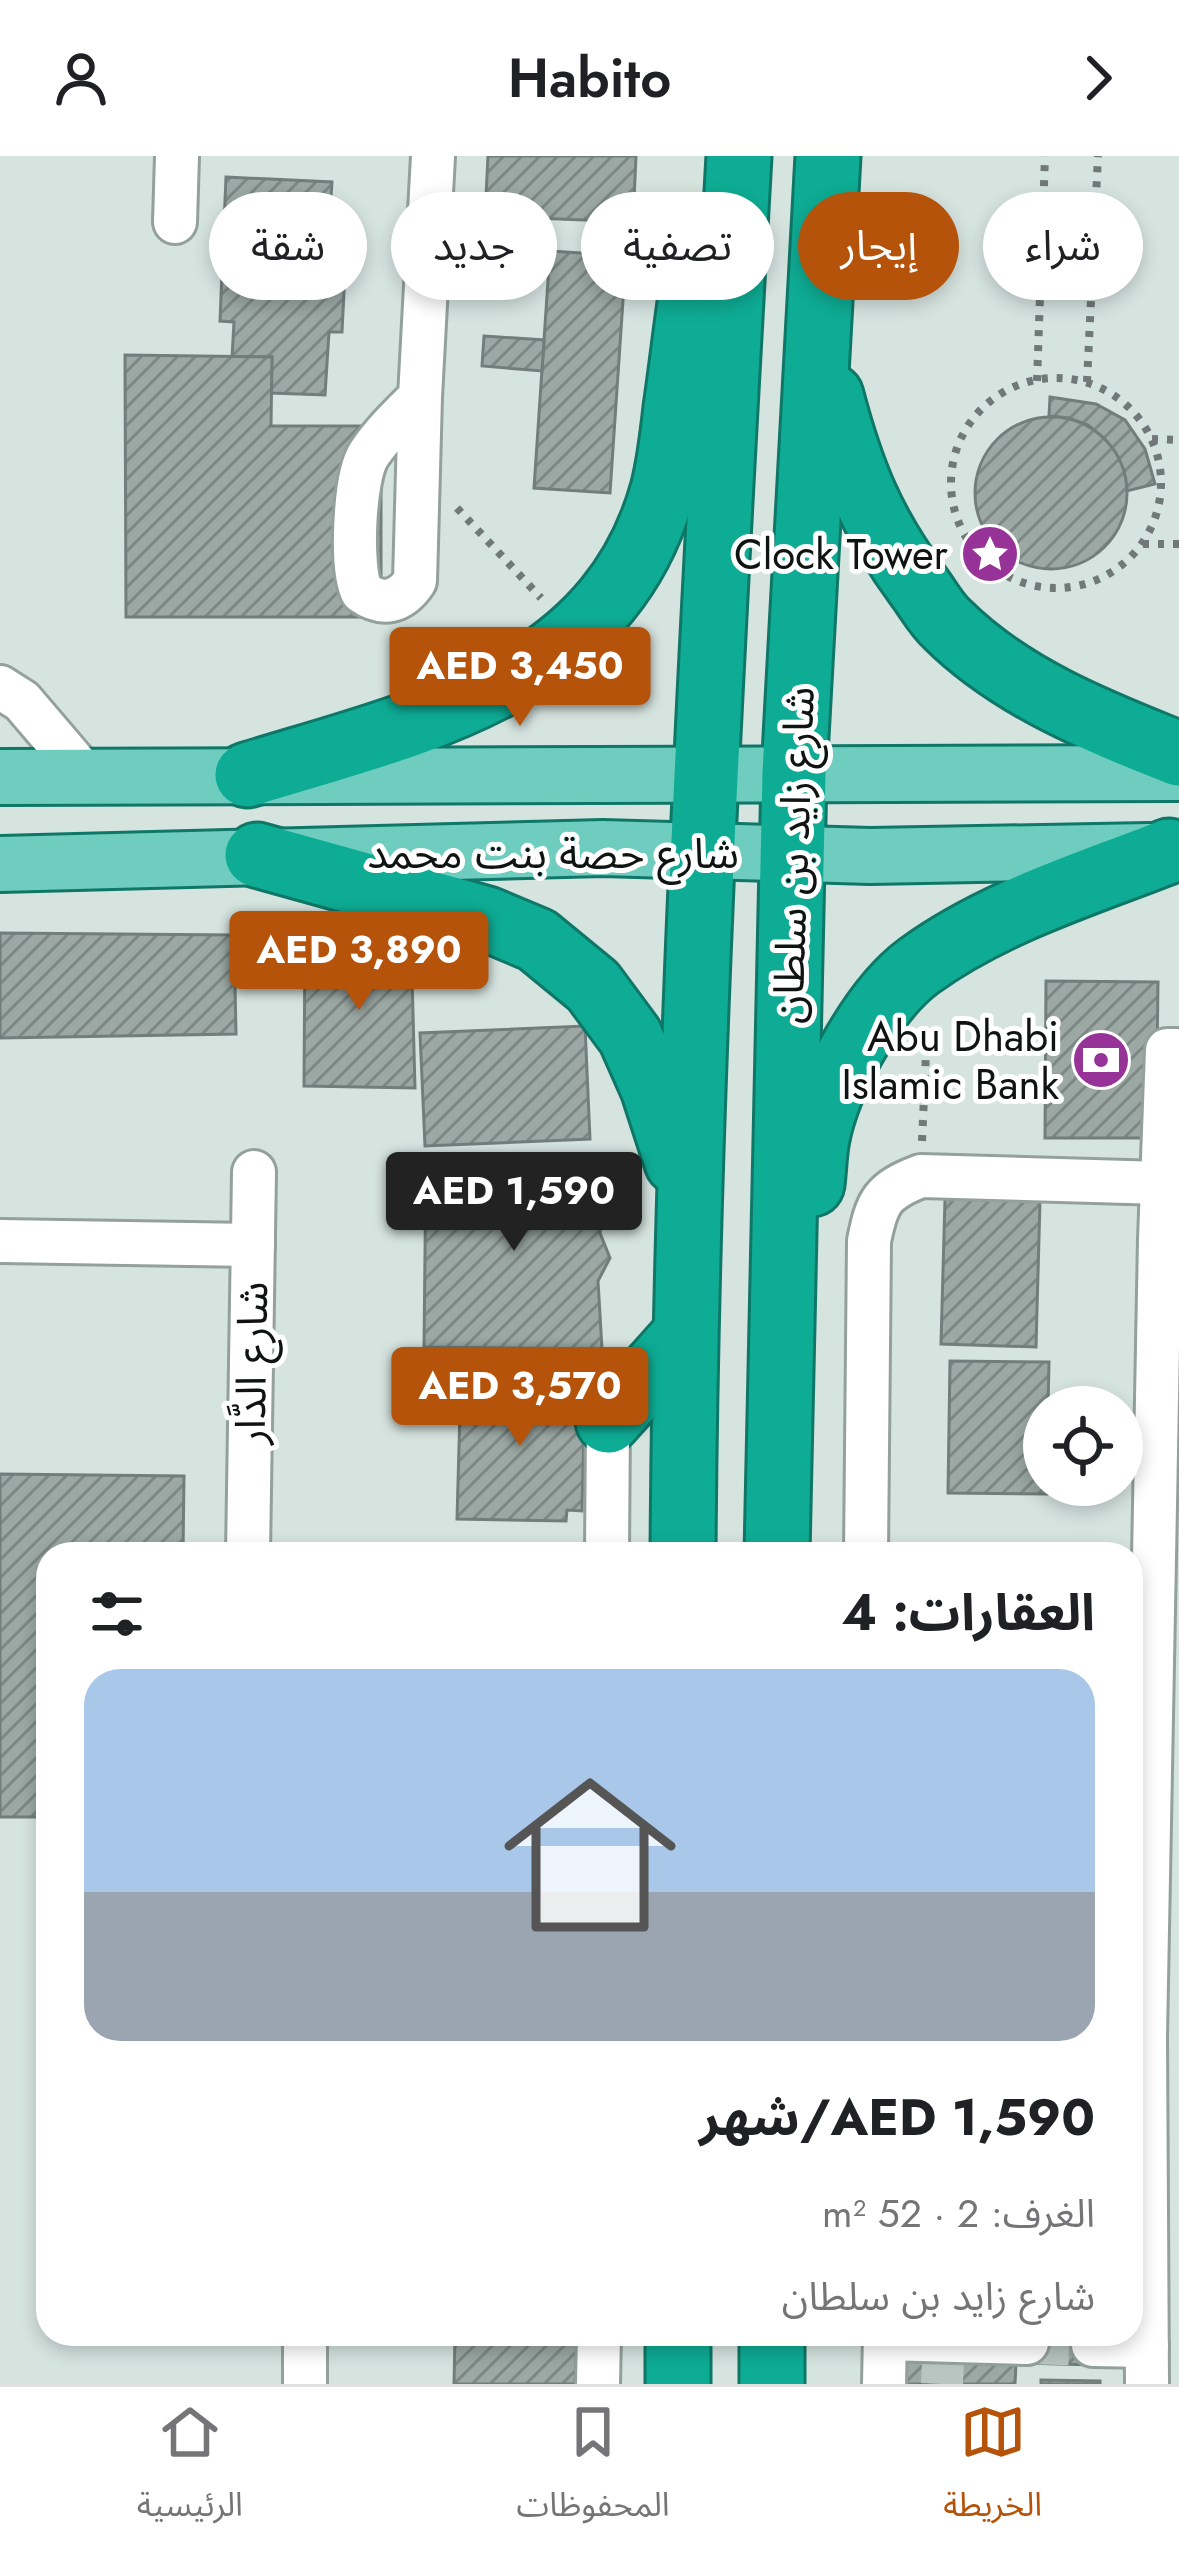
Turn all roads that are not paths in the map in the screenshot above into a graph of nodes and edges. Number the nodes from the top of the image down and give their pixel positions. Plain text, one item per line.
1 (177, 156) edge
2 (433, 156) edge
3 (718, 156) edge
4 (739, 156) edge
5 (828, 156) edge
6 (175, 222) dead end
7 (819, 349) junction
8 (420, 397) junction
9 (0, 687) edge
10 (1179, 754) edge
11 (794, 773) junction
12 (1179, 773) edge
13 (705, 774) junction
14 (248, 775) junction
15 (86, 776) junction
16 (0, 777) edge
17 (701, 851) junction
18 (1174, 851) edge
19 (791, 854) junction
20 (257, 855) junction
21 (0, 863) edge
22 (1173, 1070) edge
23 (254, 1172) dead end
24 (1162, 1184) junction
25 (691, 1204) junction
26 (0, 1241) edge
27 (253, 1245) junction
28 (684, 1336) junction
29 (608, 1421) joint
30 (248, 1542) edge
31 (607, 1542) edge
32 (683, 1542) edge
33 (782, 1542) edge
34 (783, 1542) edge
35 (866, 1542) edge
36 (1162, 2036) edge
37 (305, 2346) edge
38 (598, 2346) edge
39 (678, 2346) edge
40 (772, 2346) edge
41 (885, 2346) edge
42 (922, 2346) edge
43 (996, 2346) edge
44 (1096, 2346) edge
45 (1147, 2365) edge
46 (305, 2384) edge
47 (598, 2384) edge
48 (678, 2384) edge
49 (772, 2384) edge
50 (884, 2384) edge

1 - 6 street
2 - 8 street
3 - 14 highway
4 - 13 highway
5 - 7 highway, شارع زايد بن سلطان
7 - 10 highway
7 - 11 highway, شارع زايد بن سلطان
8 - 8 street
9 - 15 street
11 - 12 main road, شارع حصة بنت محمد
11 - 13 main road, شارع حصة بنت محمد
11 - 19 highway, شارع زايد بن سلطان
13 - 14 main road, شارع حصة بنت محمد
13 - 17 highway
14 - 15 main road, شارع حصة بنت محمد
15 - 16 main road, شارع حصة بنت محمد
17 - 19 main road, شارع حصة بنت محمد
17 - 20 main road, شارع حصة بنت محمد
17 - 25 highway
18 - 19 main road, شارع حصة بنت محمد
18 - 34 highway
19 - 33 highway, شارع زايد بن سلطان
20 - 21 main road, شارع حصة بنت محمد
20 - 25 highway
22 - 24 street
23 - 27 street, شارع الدَّار
24 - 35 street
24 - 36 street
25 - 28 highway
26 - 27 street
27 - 30 street, شارع الدَّار
28 - 29 highway
28 - 32 highway
29 - 31 street
36 - 45 street
37 - 46 street
38 - 47 street
39 - 48 highway
40 - 49 highway
41 - 50 street
42 - 43 street
44 - 45 street

